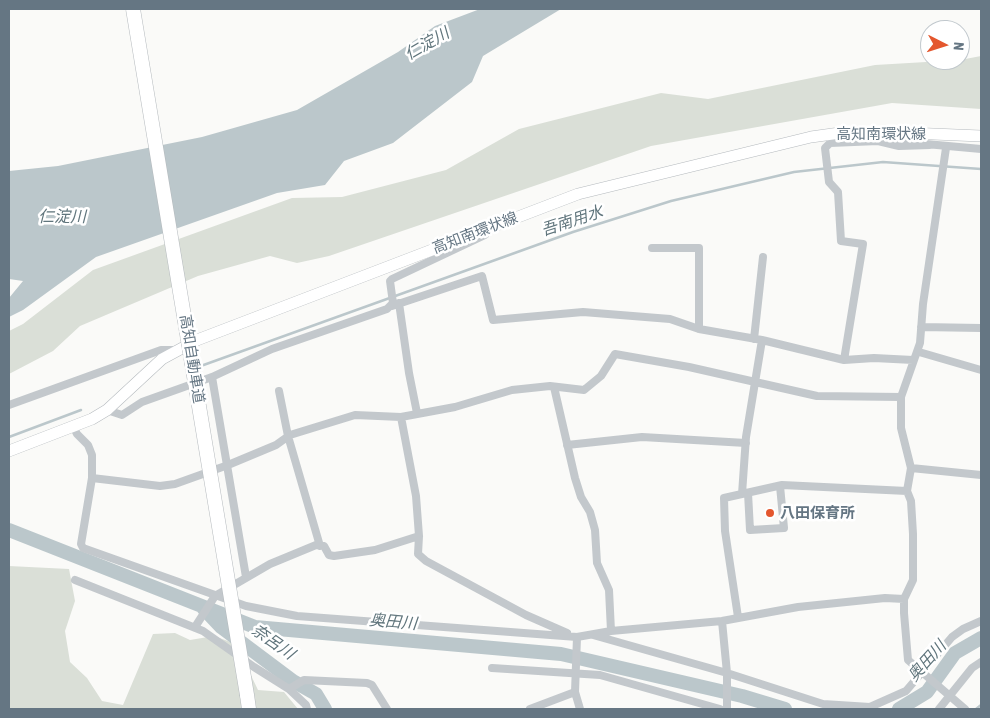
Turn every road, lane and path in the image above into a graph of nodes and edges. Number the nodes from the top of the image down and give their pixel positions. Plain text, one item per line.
1 (133, 9) edge
2 (885, 132) junction
3 (981, 136) edge
4 (930, 145) junction
5 (946, 148) junction
6 (981, 149) edge
7 (547, 205) junction
8 (652, 248) dead end
9 (763, 257) dead end
10 (395, 304) junction
11 (920, 327) junction
12 (981, 328) edge
13 (699, 329) junction
14 (758, 339) junction
15 (176, 350) junction
16 (919, 352) junction
17 (844, 360) junction
18 (913, 360) junction
19 (981, 370) edge
20 (212, 376) junction
21 (754, 383) junction
22 (554, 387) junction
23 (279, 391) dead end
24 (901, 397) junction
25 (9, 405) edge
26 (107, 410) junction
27 (417, 413) junction
28 (401, 417) junction
29 (73, 426) junction
30 (288, 436) junction
31 (746, 443) junction
32 (567, 446) junction
33 (9, 451) edge
34 (228, 465) junction
35 (911, 468) junction
36 (981, 475) edge
37 (92, 478) junction
38 (780, 486) junction
39 (907, 490) junction
40 (745, 494) junction
41 (419, 536) junction
42 (320, 546) junction
43 (246, 577) junction
44 (75, 580) dead end
45 (215, 596) junction
46 (904, 599) junction
47 (738, 618) junction
48 (722, 621) junction
49 (981, 622) edge
50 (195, 627) junction
51 (611, 631) junction
52 (591, 635) junction
53 (578, 640) junction
54 (243, 648) dead end
55 (228, 649) junction
56 (981, 662) edge
57 (492, 668) dead end
58 (576, 669) junction
59 (727, 673) junction
60 (923, 674) junction
61 (289, 689) junction
62 (575, 692) junction
63 (948, 694) junction
64 (305, 708) edge
65 (724, 708) edge
66 (250, 709) edge
67 (387, 709) edge
68 (530, 709) edge
69 (580, 709) edge
70 (939, 709) edge
71 (965, 709) edge

1 - 66 highway, 高知自動車道, bridge
2 - 3 main road, 高知南環状線
2 - 4 street
2 - 7 main road, 高知南環状線
4 - 5 street
4 - 17 street
5 - 6 street
5 - 11 street
7 - 10 street
7 - 15 main road, 高知南環状線
8 - 13 street
9 - 14 street
10 - 13 street
10 - 20 street
10 - 27 street
11 - 12 street
11 - 16 street
13 - 14 street
14 - 17 street
14 - 21 street
15 - 25 street
15 - 26 main road, 高知南環状線
16 - 18 street
16 - 19 street
17 - 18 street
18 - 24 street
20 - 26 street
20 - 34 street
21 - 22 street
21 - 24 street
21 - 31 street
22 - 27 street
22 - 32 street
23 - 30 street
24 - 35 street
26 - 29 main road, 高知南環状線
27 - 28 street
28 - 30 street
28 - 41 street
29 - 33 main road, 高知南環状線
29 - 37 street
30 - 34 street
30 - 42 street
31 - 32 street
31 - 40 street
32 - 51 street
34 - 37 street
34 - 43 street
35 - 36 street
35 - 39 street
37 - 45 street
38 - 39 street
38 - 40 street
38 - 40 street
39 - 46 street
40 - 47 street
41 - 42 street
41 - 53 street
42 - 43 street
43 - 45 street
44 - 50 street
45 - 50 street
45 - 53 street
46 - 47 street
46 - 60 street
47 - 48 street
48 - 51 street
48 - 59 street
49 - 60 street
50 - 55 street
51 - 52 street
52 - 53 street
52 - 59 street
53 - 58 street
54 - 55 street
55 - 61 street
56 - 63 street
57 - 58 street
58 - 62 street
58 - 65 street
59 - 60 street
59 - 65 street
60 - 63 street
61 - 64 street
61 - 67 street
62 - 68 street
62 - 69 street
63 - 70 street
63 - 71 street

